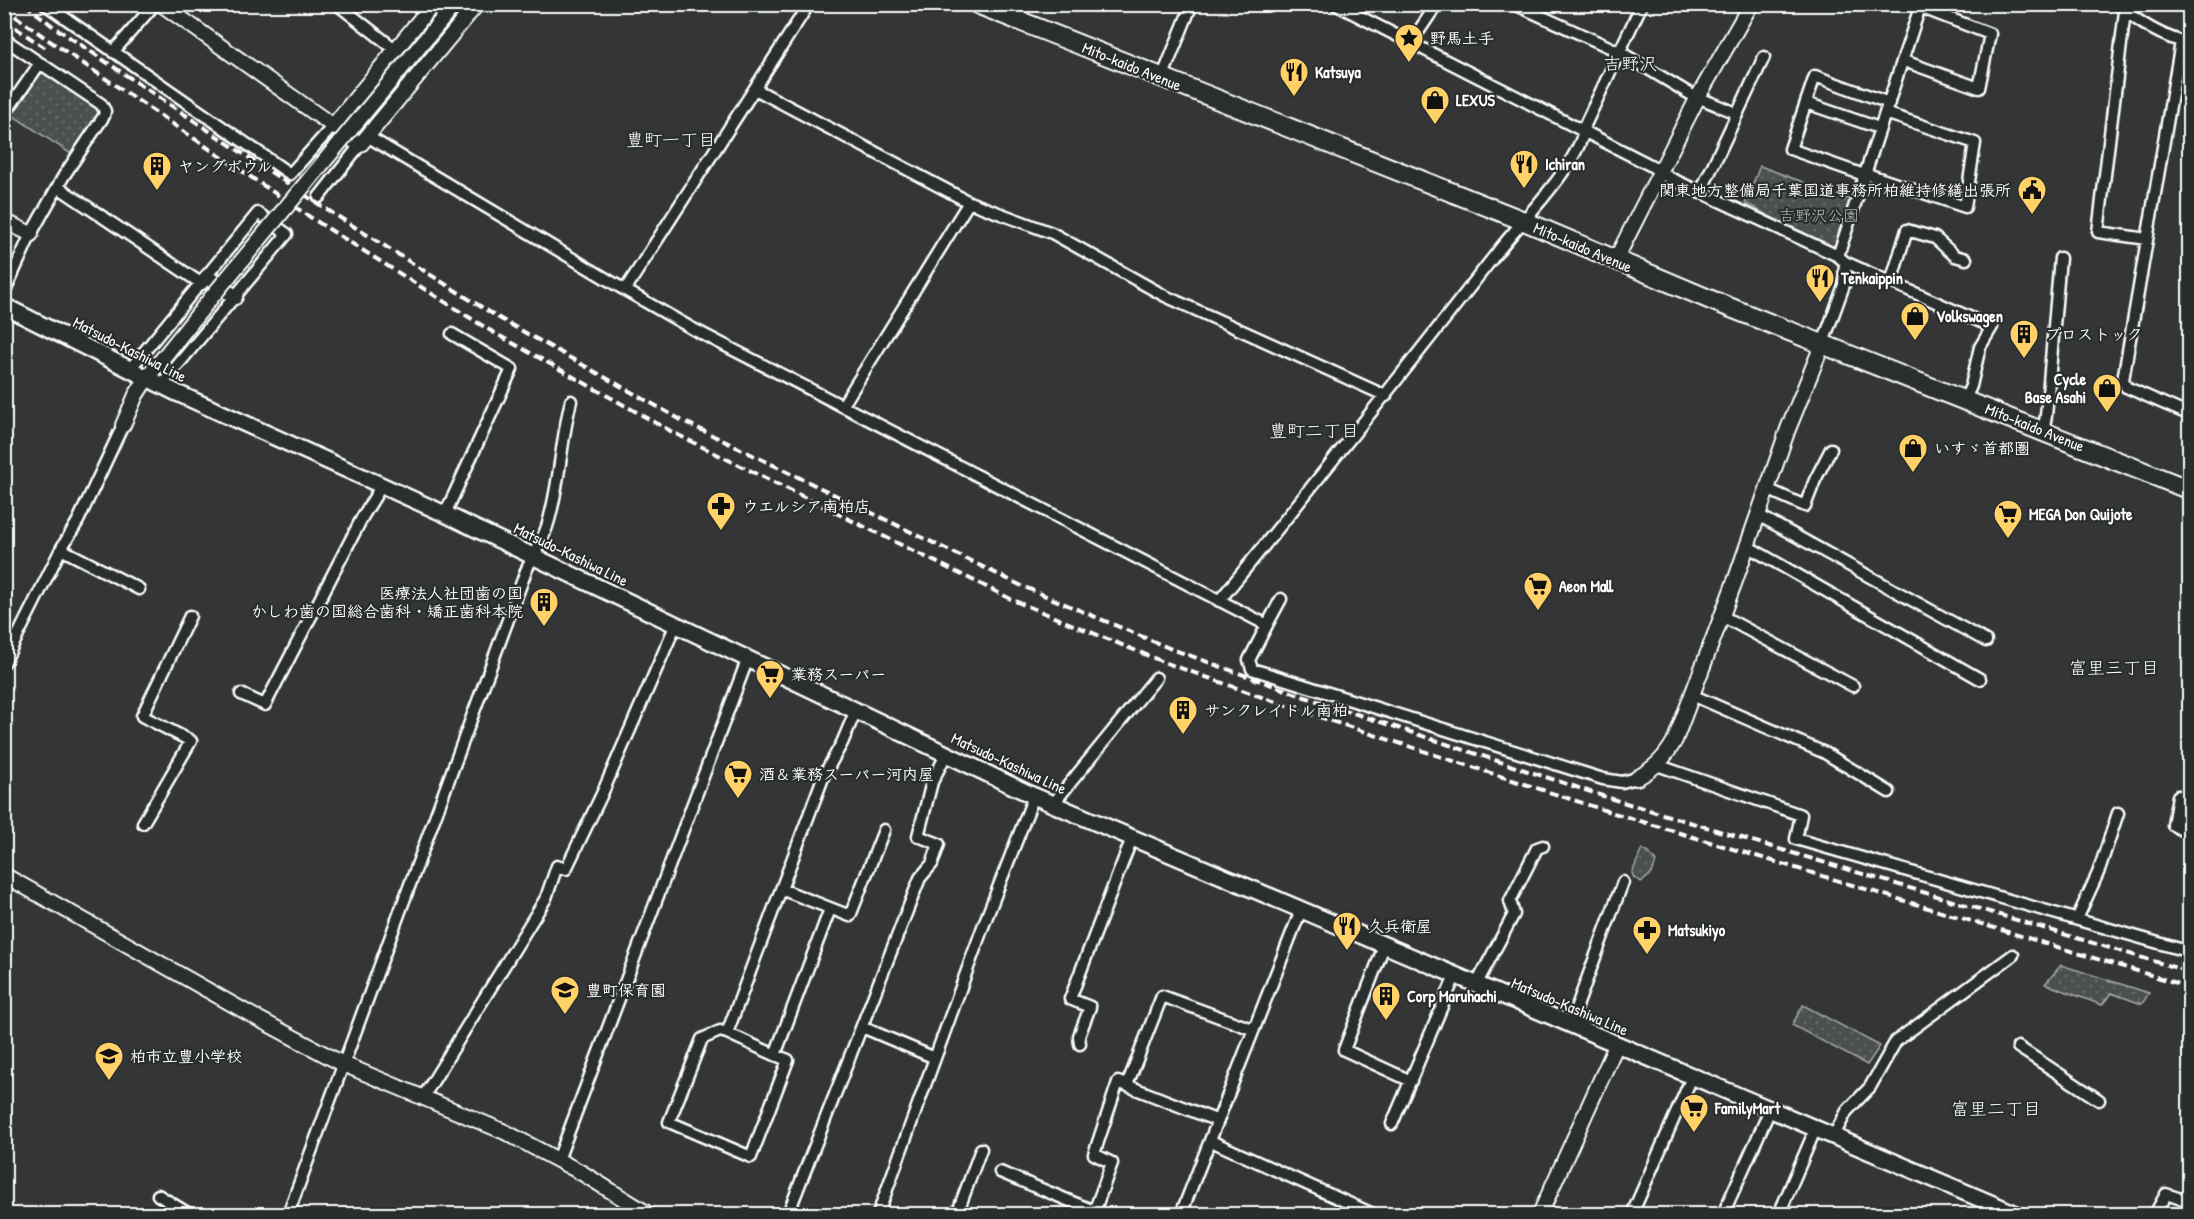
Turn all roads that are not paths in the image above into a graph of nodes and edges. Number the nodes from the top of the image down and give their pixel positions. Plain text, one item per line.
1 (45, 4) edge
2 (155, 4) edge
3 (161, 4) edge
4 (337, 4) edge
5 (433, 4) edge
6 (455, 4) edge
7 (477, 4) edge
8 (809, 4) edge
9 (977, 4) edge
10 (1192, 4) edge
11 (1335, 4) edge
12 (1437, 4) edge
13 (1514, 4) edge
14 (1642, 4) edge
15 (1751, 4) edge
16 (1920, 6) edge
17 (1351, 8) edge
18 (2122, 8) edge
19 (4, 39) edge
20 (2186, 43) edge
21 (1410, 45) junction
22 (396, 50) junction
23 (113, 52) junction
24 (1620, 52) junction
25 (1764, 57) dead end
26 (1904, 61) junction
27 (40, 63) junction
28 (1162, 78) junction
29 (755, 89) junction
30 (1698, 97) junction
31 (1806, 103) junction
32 (1887, 108) junction
33 (1736, 113) junction
34 (4, 115) edge
35 (333, 126) junction
36 (1879, 128) junction
37 (1584, 132) junction
38 (364, 140) junction
39 (1659, 172) junction
40 (1864, 174) junction
41 (58, 187) junction
42 (1700, 193) junction
43 (319, 197) dead end
44 (969, 202) junction
45 (4, 221) edge
46 (1524, 221) junction
47 (31, 234) junction
48 (2147, 239) junction
49 (2060, 258) dead end
50 (1842, 259) junction
51 (1966, 259) dead end
52 (1615, 261) junction
53 (204, 281) junction
54 (1891, 282) junction
55 (625, 290) junction
56 (4, 292) edge
57 (235, 297) junction
58 (4, 306) edge
59 (453, 334) dead end
60 (1822, 343) junction
61 (130, 369) junction
62 (147, 378) junction
63 (161, 385) junction
64 (1386, 396) junction
65 (1965, 399) junction
66 (571, 401) dead end
67 (843, 405) junction
68 (2190, 415) edge
69 (123, 424) joint
70 (2043, 431) junction
71 (1831, 449) dead end
72 (2188, 484) edge
73 (382, 485) junction
74 (1767, 489) junction
75 (446, 514) junction
76 (1758, 515) junction
77 (1747, 546) junction
78 (61, 549) junction
79 (535, 556) junction
80 (139, 589) dead end
81 (1281, 599) dead end
82 (1219, 601) junction
83 (190, 616) dead end
84 (1722, 616) junction
85 (675, 624) junction
86 (1267, 625) junction
87 (1986, 641) dead end
88 (748, 658) junction
89 (4, 663) edge
90 (1156, 678) dead end
91 (1980, 678) dead end
92 (1853, 686) dead end
93 (241, 694) dead end
94 (1692, 695) junction
95 (856, 710) junction
96 (947, 753) junction
97 (1658, 765) junction
98 (1637, 778) joint
99 (1889, 792) dead end
100 (1034, 796) junction
101 (2190, 798) edge
102 (1053, 804) junction
103 (2118, 813) dead end
104 (142, 823) dead end
105 (884, 830) dead end
106 (2190, 834) edge
107 (1132, 838) junction
108 (1543, 846) dead end
109 (4, 875) edge
110 (1623, 882) dead end
111 (781, 889) junction
112 (830, 909) junction
113 (1301, 910) junction
114 (2077, 919) junction
115 (1384, 946) junction
116 (2189, 951) edge
117 (2013, 955) dead end
118 (1455, 976) junction
119 (1476, 985) junction
120 (1570, 1025) junction
121 (862, 1027) junction
122 (1252, 1029) junction
123 (727, 1033) junction
124 (1080, 1044) dead end
125 (1616, 1046) junction
126 (2018, 1047) dead end
127 (776, 1055) junction
128 (934, 1058) junction
129 (343, 1064) junction
130 (1692, 1077) junction
131 (1411, 1082) junction
132 (1127, 1085) junction
133 (422, 1099) junction
134 (2099, 1100) dead end
135 (1770, 1110) junction
136 (1218, 1121) junction
137 (1392, 1124) dead end
138 (1815, 1130) junction
139 (1833, 1137) junction
140 (1211, 1141) junction
141 (981, 1149) dead end
142 (558, 1160) junction
143 (1000, 1172) dead end
144 (158, 1195) dead end
145 (2190, 1202) edge
146 (1098, 1213) edge
147 (189, 1215) edge
148 (288, 1215) edge
149 (648, 1215) edge
150 (788, 1215) edge
151 (878, 1215) edge
152 (957, 1215) edge
153 (1181, 1215) edge
154 (1372, 1215) edge
155 (1540, 1215) edge
156 (1632, 1215) edge
157 (1723, 1215) edge
158 (1779, 1215) edge
159 (2016, 1215) edge
160 (2155, 1215) edge

1 - 23 street
2 - 23 street
3 - 35 street
4 - 22 street
5 - 22 street
6 - 62 street, bridge
7 - 38 street
8 - 29 street
9 - 28 highway, Mito-kaido Avenue
10 - 28 street
11 - 17 street
12 - 21 street
13 - 24 street
14 - 24 street
15 - 30 street
16 - 26 street
16 - 26 street
17 - 21 street
18 - 20 street
18 - 48 street
19 - 27 street
20 - 48 street
21 - 37 street
22 - 35 street
23 - 35 street
24 - 30 street
24 - 37 street
25 - 33 street
26 - 32 street
27 - 34 street
27 - 41 street
28 - 46 highway, Mito-kaido Avenue
29 - 44 street
29 - 55 street
30 - 33 street
30 - 39 street
31 - 32 street
31 - 36 street
31 - 40 street
32 - 36 street
32 - 40 street
33 - 42 street
35 - 38 street
36 - 40 street
37 - 39 street
37 - 46 street
38 - 43 street
38 - 55 street
39 - 42 street
39 - 52 street
40 - 50 street
41 - 47 street
41 - 53 street
42 - 50 street
44 - 64 street
44 - 67 street
45 - 47 street
46 - 52 highway, Mito-kaido Avenue
46 - 64 street
47 - 56 street
48 - 68 street
49 - 70 street
50 - 54 street
50 - 60 street
51 - 54 street
52 - 60 highway, Mito-kaido Avenue
53 - 57 street
53 - 57 street
53 - 61 street
54 - 65 street
55 - 67 street
57 - 63 street
58 - 61 main road, Matsudo-Kashiwa Line
59 - 75 street
60 - 65 highway, Mito-kaido Avenue
60 - 74 street
61 - 62 main road, Matsudo-Kashiwa Line
62 - 63 main road, Matsudo-Kashiwa Line
62 - 69 street
63 - 73 main road, Matsudo-Kashiwa Line
64 - 82 street
65 - 70 highway, Mito-kaido Avenue
66 - 79 street
67 - 82 street
69 - 78 street
70 - 72 highway, Mito-kaido Avenue
71 - 74 street
73 - 75 main road, Matsudo-Kashiwa Line
73 - 93 street
74 - 76 street
75 - 79 main road, Matsudo-Kashiwa Line
76 - 77 street
76 - 87 street
77 - 84 street
77 - 91 street
78 - 80 street
78 - 89 street
79 - 85 main road, Matsudo-Kashiwa Line
79 - 129 street
81 - 86 street
82 - 86 street
83 - 104 street
84 - 92 street
84 - 94 street
85 - 88 main road, Matsudo-Kashiwa Line
85 - 133 street
86 - 98 street
88 - 95 main road, Matsudo-Kashiwa Line
88 - 142 street
90 - 102 street
94 - 97 street
94 - 99 street
95 - 96 main road, Matsudo-Kashiwa Line
95 - 111 street
96 - 100 main road, Matsudo-Kashiwa Line
96 - 121 street
97 - 98 street
97 - 114 street
100 - 102 main road, Matsudo-Kashiwa Line
100 - 128 street
101 - 106 street
102 - 107 main road, Matsudo-Kashiwa Line
103 - 114 street
105 - 112 street
107 - 113 main road, Matsudo-Kashiwa Line
107 - 124 street
108 - 119 street
109 - 129 street
110 - 120 street
111 - 112 street
111 - 123 street
112 - 127 street
113 - 115 main road, Matsudo-Kashiwa Line
113 - 122 street
114 - 116 street
115 - 118 main road, Matsudo-Kashiwa Line
115 - 131 street
117 - 139 street
118 - 119 main road, Matsudo-Kashiwa Line
118 - 131 street
119 - 120 main road, Matsudo-Kashiwa Line
120 - 125 main road, Matsudo-Kashiwa Line
121 - 128 street
121 - 150 street
122 - 132 street
122 - 136 street
123 - 127 street
123 - 127 street
125 - 130 main road, Matsudo-Kashiwa Line
125 - 155 street
126 - 134 street
128 - 151 street
129 - 133 street
129 - 148 street
130 - 135 main road, Matsudo-Kashiwa Line
130 - 156 street
131 - 137 street
132 - 136 street
132 - 146 street
133 - 142 street
135 - 138 main road, Matsudo-Kashiwa Line
135 - 157 street
136 - 140 street
138 - 139 main road, Matsudo-Kashiwa Line
138 - 158 street
139 - 159 main road, Matsudo-Kashiwa Line
140 - 153 street
140 - 154 street
141 - 152 street
142 - 149 street
143 - 146 street
144 - 147 street
145 - 160 street

